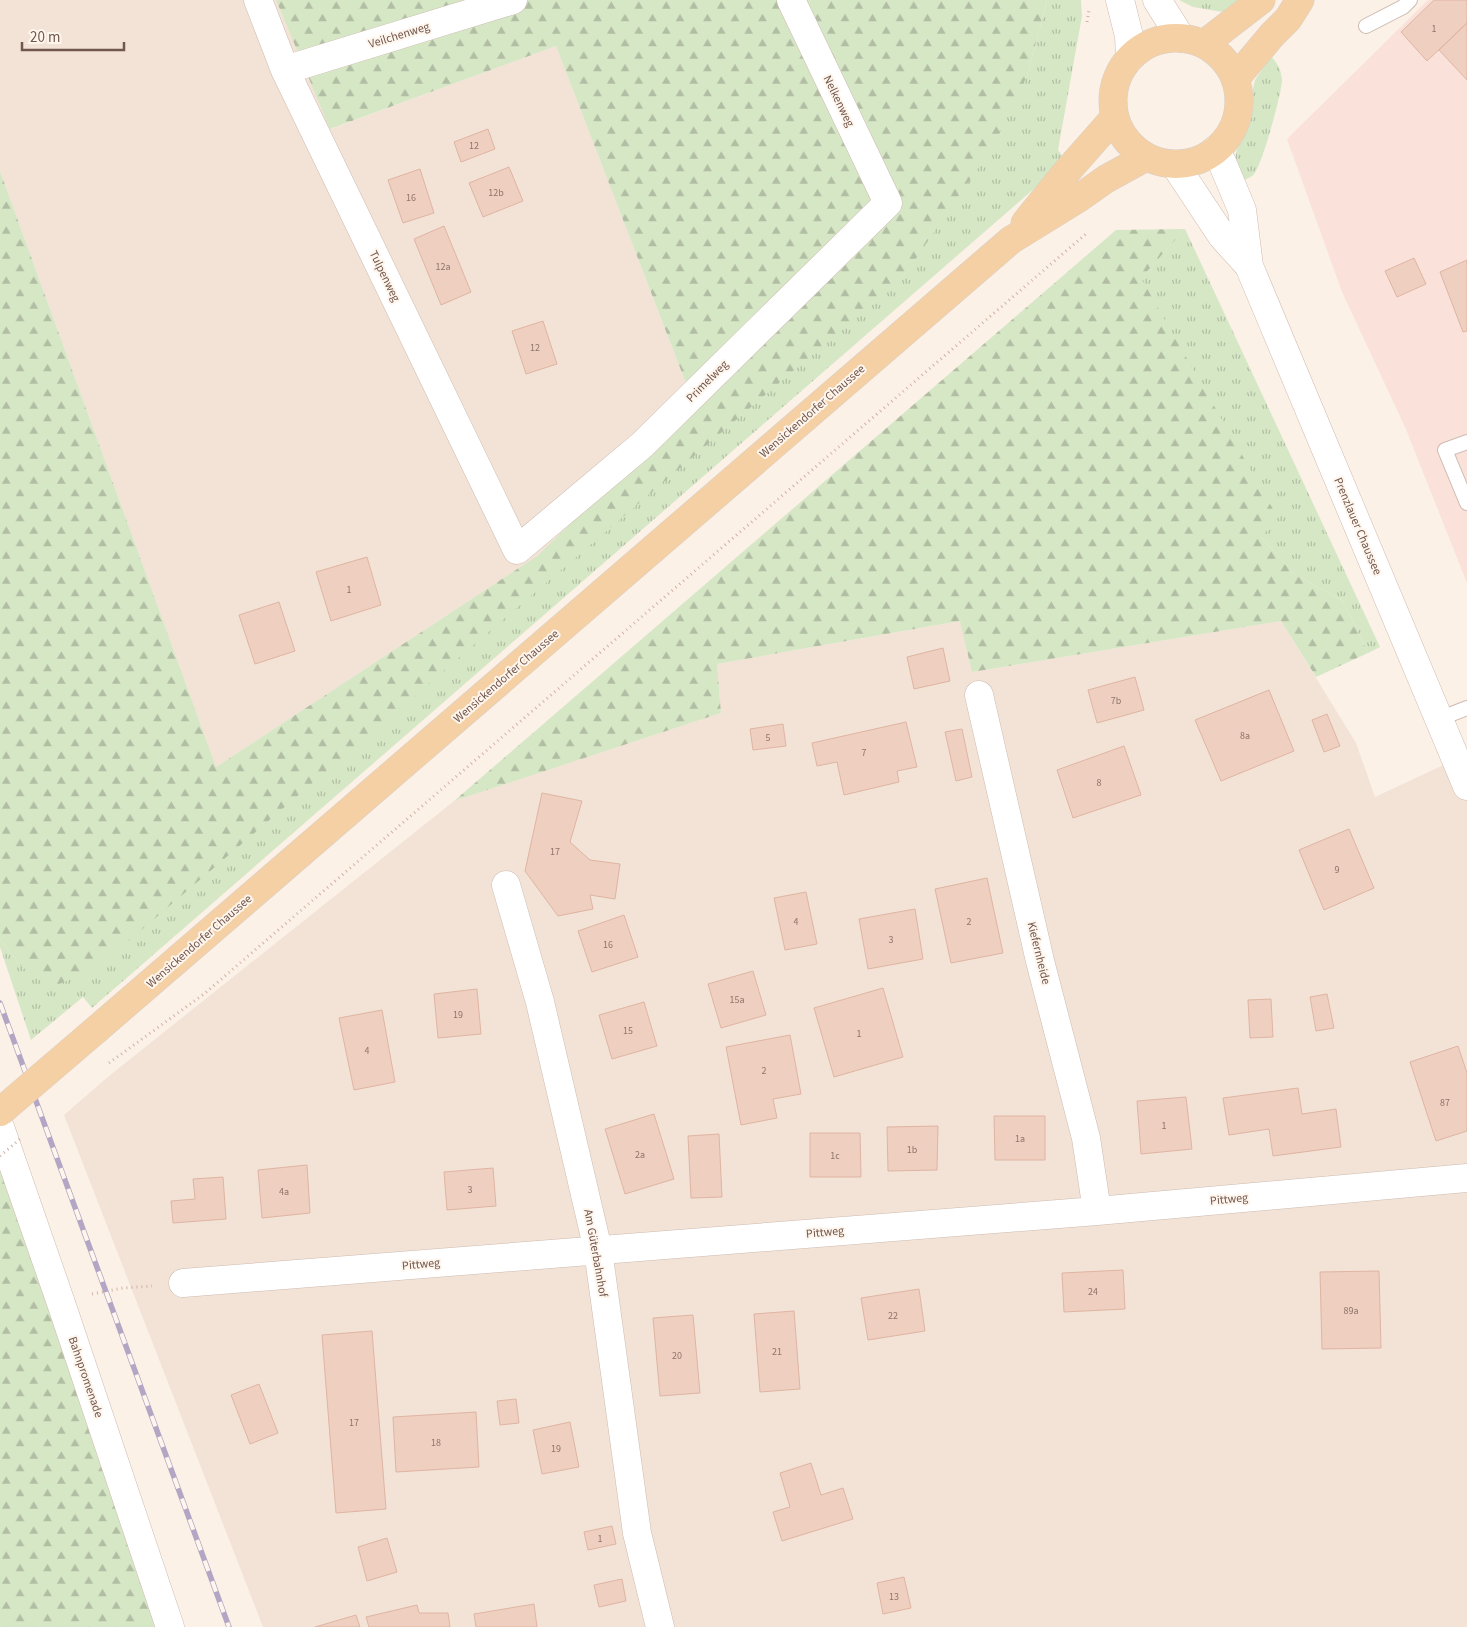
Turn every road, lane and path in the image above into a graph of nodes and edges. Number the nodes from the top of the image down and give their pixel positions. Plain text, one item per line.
1 (258, 0) edge
2 (513, 0) edge
3 (791, 0) edge
4 (1120, 0) edge
5 (1157, 0) edge
6 (1261, 0) edge
7 (1300, 0) edge
8 (1410, 0) edge
9 (1366, 26) dead end
10 (1193, 41) junction
11 (1130, 58) junction
12 (285, 70) junction
13 (1235, 79) junction
14 (1114, 118) junction
15 (1215, 150) junction
16 (1146, 157) junction
17 (1175, 165) junction
18 (888, 203) joint
19 (1094, 227) dead end
20 (1011, 240) junction
21 (1249, 266) junction
22 (1467, 442) edge
23 (1467, 503) edge
24 (517, 550) joint
25 (979, 695) dead end
26 (1467, 708) edge
27 (1439, 719) junction
28 (1467, 786) edge
29 (506, 885) dead end
30 (104, 1067) dead end
31 (0, 1112) edge
32 (0, 1127) edge
33 (1467, 1178) edge
34 (1097, 1211) junction
35 (598, 1250) junction
36 (183, 1283) joint
37 (61, 1303) junction
38 (170, 1627) edge
39 (660, 1627) edge

1 - 12 street, Tulpenweg
2 - 12 street, Veilchenweg
3 - 18 street, Nelkenweg
4 - 11 street
5 - 10 street
6 - 10 main road
7 - 13 main road
8 - 9 lane
10 - 11 main road
10 - 13 main road
11 - 14 main road
12 - 24 street, Tulpenweg
13 - 15 main road
14 - 16 main road
14 - 20 main road, Wensickendorfer Chaussee
15 - 17 main road
15 - 21 street, Prenzlauer Chaussee
16 - 17 main road
16 - 20 main road, Wensickendorfer Chaussee
17 - 21 street, Prenzlauer Chaussee
18 - 24 street, Primelweg
19 - 30 path
20 - 31 main road, Wensickendorfer Chaussee, bridge
21 - 27 street, Prenzlauer Chaussee
22 - 23 lane
25 - 34 street, Kiefernheide
26 - 27 lane
27 - 28 street, Prenzlauer Chaussee
29 - 35 street, Am Güterbahnhof
32 - 37 street, Bahnpromenade
33 - 34 street, Pittweg
34 - 35 street, Pittweg
35 - 36 street, Pittweg
35 - 39 street, Am Güterbahnhof
36 - 37 path
37 - 38 street, Bahnpromenade

